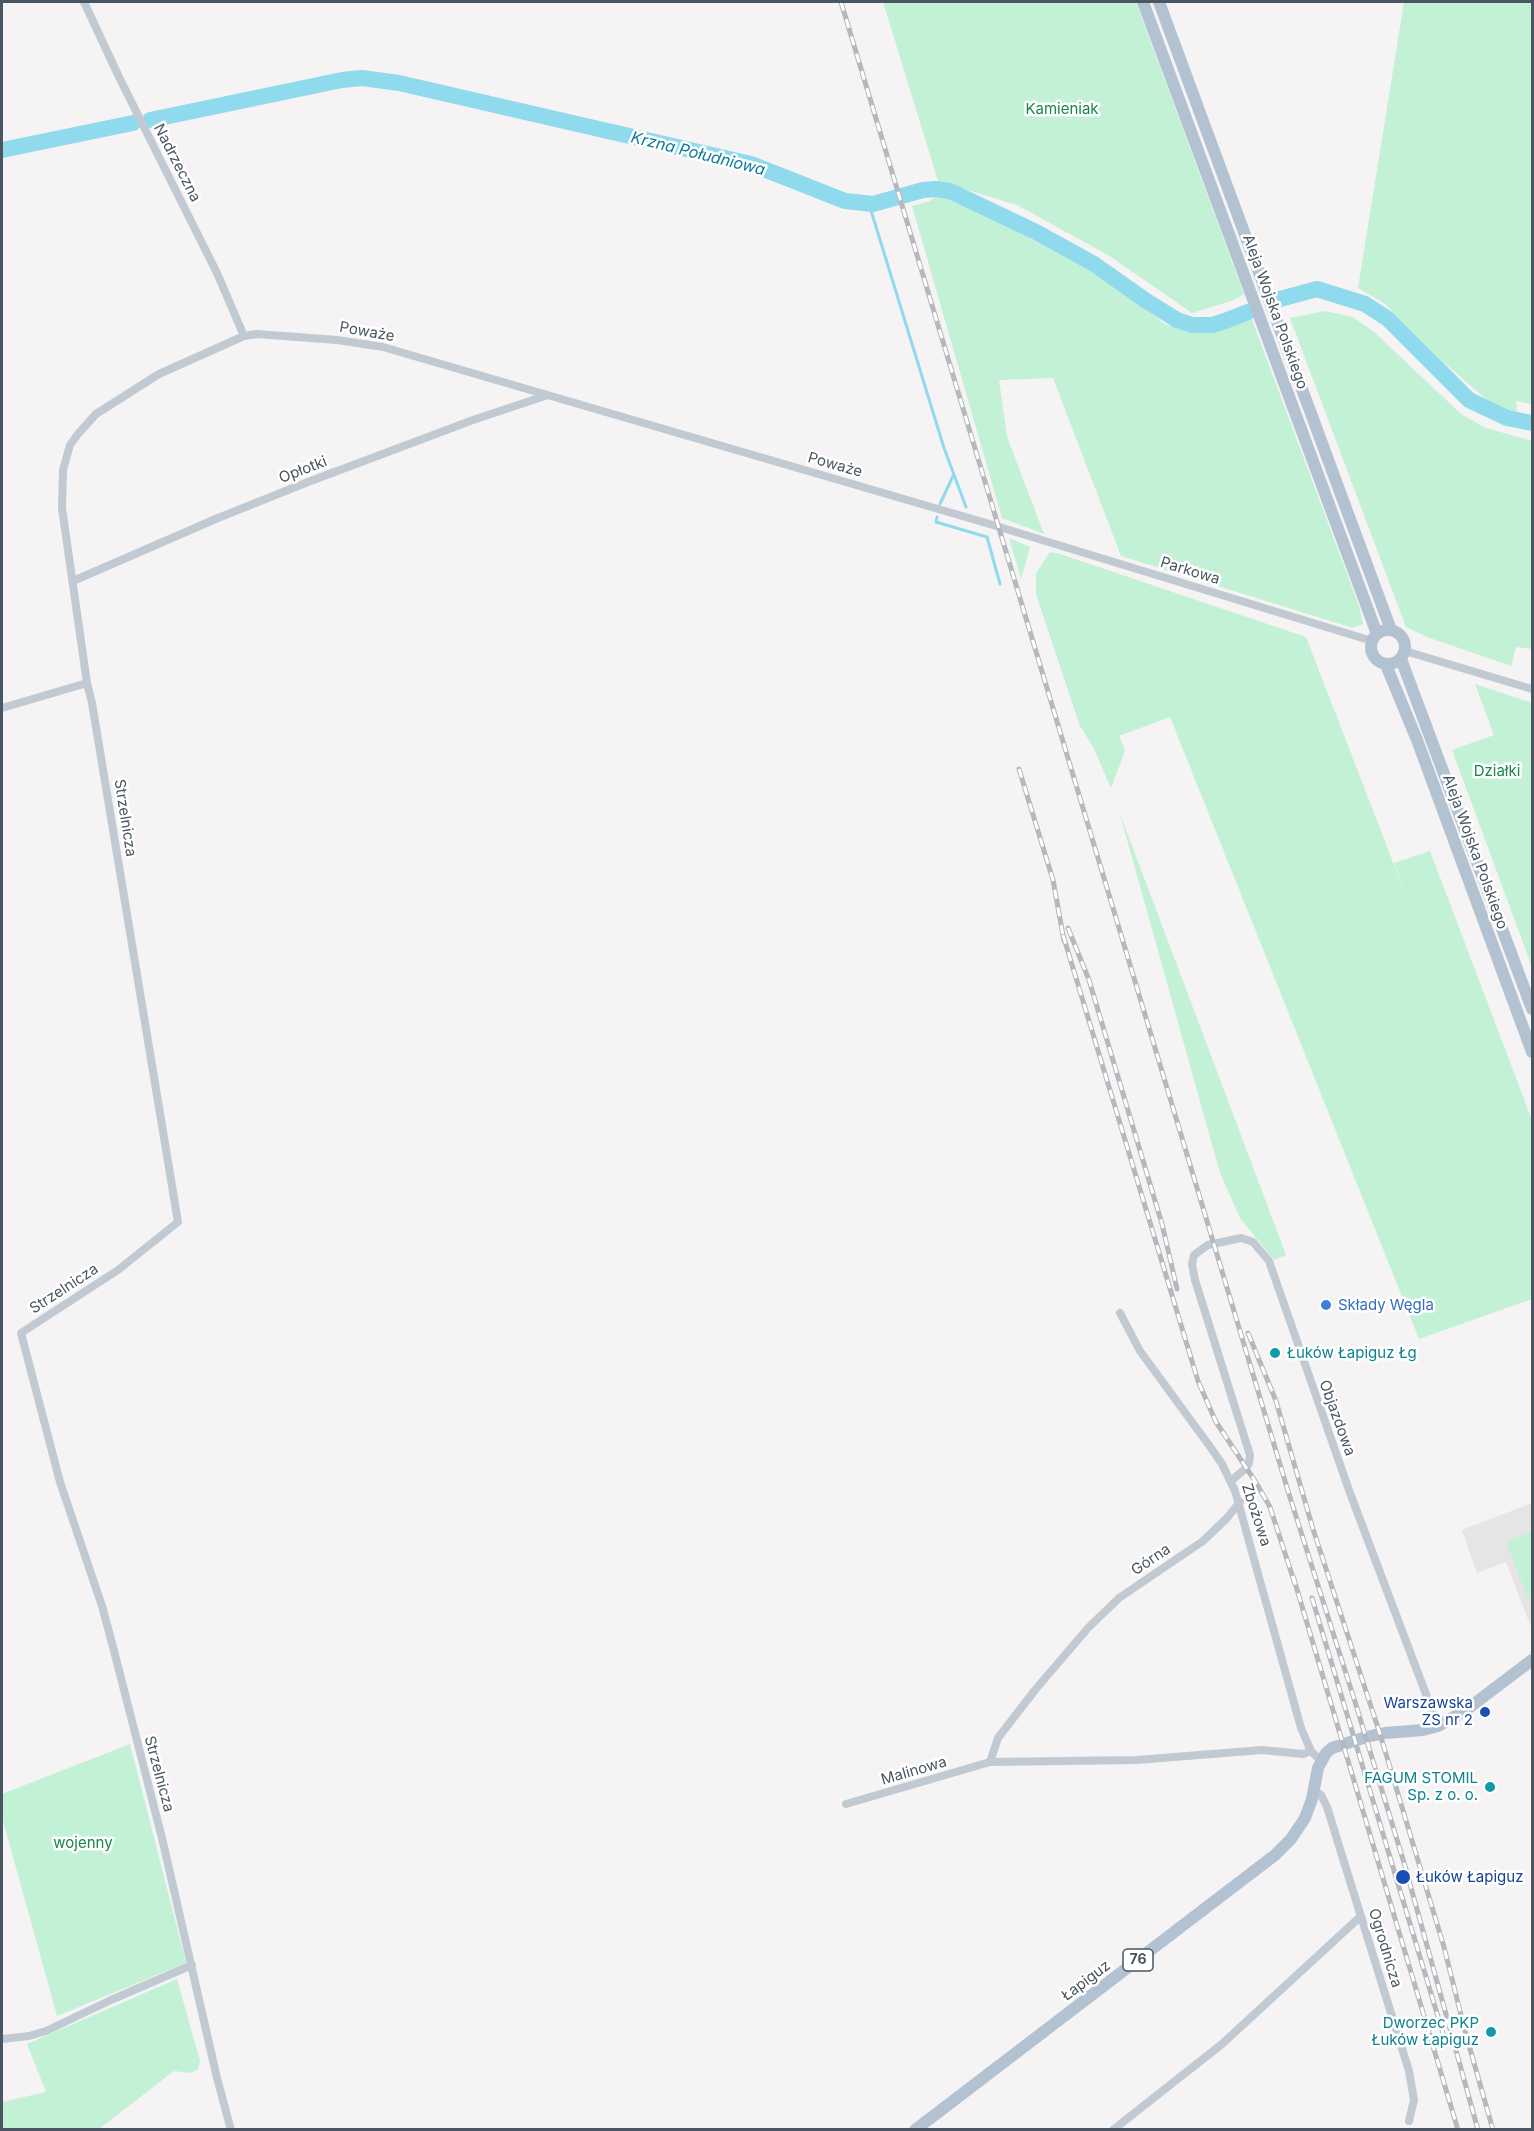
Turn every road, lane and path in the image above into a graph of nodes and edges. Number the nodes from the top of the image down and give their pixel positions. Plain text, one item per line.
1 (84, 2) edge
2 (1143, 2) edge
3 (1159, 2) edge
4 (244, 336) junction
5 (548, 395) junction
6 (999, 527) joint
7 (73, 581) junction
8 (1391, 630) junction
9 (1374, 637) junction
10 (1403, 655) junction
11 (1386, 664) junction
12 (87, 683) junction
13 (1533, 689) edge
14 (2, 708) edge
15 (1533, 1009) edge
16 (1533, 1052) edge
17 (1120, 1312) dead end
18 (1231, 1481) junction
19 (1240, 1502) junction
20 (1533, 1660) edge
21 (1438, 1726) junction
22 (1311, 1751) junction
23 (1321, 1761) junction
24 (990, 1762) junction
25 (1314, 1790) junction
26 (846, 1804) dead end
27 (1361, 1916) junction
28 (192, 1965) junction
29 (2, 2039) edge
30 (1409, 2121) dead end
31 (231, 2130) edge
32 (915, 2130) edge
33 (1113, 2130) edge

1 - 4 street, Nadrzeczna
2 - 9 main road, Aleja Wojska Polskiego
3 - 8 main road, Aleja Wojska Polskiego
4 - 5 street, Poważe
4 - 7 street, Poważe
5 - 6 street, Poważe
5 - 7 street, Opłotki
6 - 9 street, Parkowa
7 - 12 street, Poważe
8 - 9 main road
8 - 10 main road
9 - 11 main road
10 - 11 main road
10 - 13 street
10 - 15 main road, Aleja Wojska Polskiego
11 - 16 main road, Aleja Wojska Polskiego
12 - 14 street
12 - 28 street, Strzelnicza
17 - 18 street, Zbożowa
18 - 19 street, Zbożowa
18 - 21 street, Objazdowa
19 - 22 street, Zbożowa
19 - 24 street, Górna
20 - 21 main road
21 - 23 main road
22 - 23 street, Zbożowa
22 - 24 street, Malinowa
23 - 25 main road, Łapiguz / 76
24 - 26 street, Malinowa
25 - 27 street, Ogrodnicza
25 - 32 main road, Łapiguz / 76
27 - 30 street, Ogrodnicza
27 - 33 street
28 - 29 street
28 - 31 street, Strzelnicza

